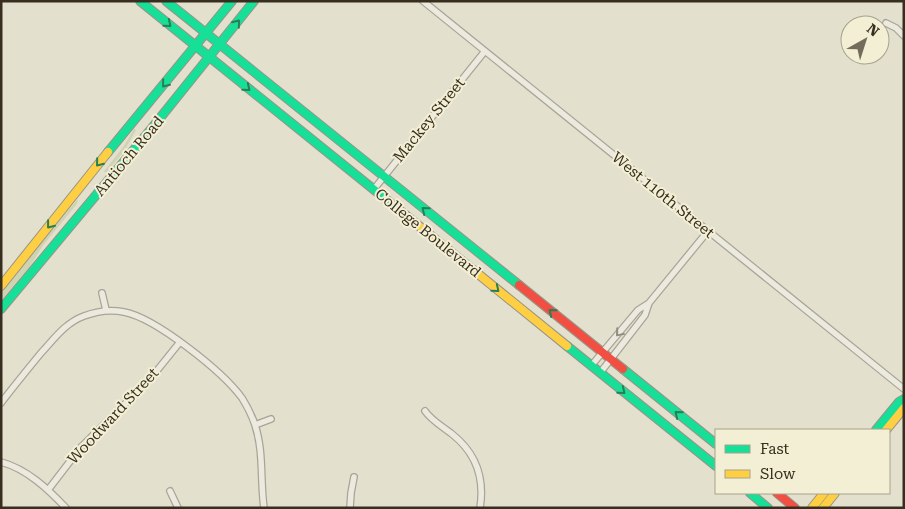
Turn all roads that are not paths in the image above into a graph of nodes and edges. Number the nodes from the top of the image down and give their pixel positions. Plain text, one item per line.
1 (140, 1) edge
2 (166, 1) edge
3 (232, 1) edge
4 (254, 1) edge
5 (423, 1) edge
6 (890, 25) edge
7 (206, 33) junction
8 (904, 36) edge
9 (220, 44) junction
10 (195, 46) junction
11 (485, 51) junction
12 (209, 57) junction
13 (384, 176) junction
14 (374, 189) junction
15 (708, 231) junction
16 (1, 286) edge
17 (102, 293) dead end
18 (649, 303) junction
19 (1, 309) edge
20 (106, 310) junction
21 (180, 342) junction
22 (602, 353) junction
23 (612, 360) junction
24 (591, 366) junction
25 (600, 373) junction
26 (904, 389) edge
27 (904, 399) edge
28 (1, 403) edge
29 (904, 408) edge
30 (425, 411) dead end
31 (272, 419) dead end
32 (255, 426) junction
33 (877, 429) edge
34 (887, 429) edge
35 (715, 443) edge
36 (1, 462) edge
37 (715, 465) edge
38 (354, 477) dead end
39 (48, 490) junction
40 (170, 491) dead end
41 (751, 494) edge
42 (778, 494) edge
43 (823, 494) edge
44 (835, 494) edge
45 (66, 508) edge
46 (178, 508) edge
47 (264, 508) edge
48 (350, 508) edge
49 (480, 508) edge
50 (768, 508) edge
51 (795, 508) edge
52 (812, 508) edge
53 (823, 508) edge

1 -> 10 main road, College Boulevard
2 - 7 main road, College Boulevard
3 - 7 main road, Antioch Road
9 -> 4 main road, Antioch Road
5 - 11 street, West 110th Street
6 - 8 street
7 - 9 main road, College Boulevard
7 - 10 main road, Antioch Road
9 - 12 main road, Antioch Road
9 - 13 main road, College Boulevard
10 - 12 main road, College Boulevard
10 -> 16 main road, Antioch Road
11 - 13 street, Mackey Street
11 - 15 street, West 110th Street
12 -> 14 main road, College Boulevard
12 - 19 main road, Antioch Road
13 - 14 street, Mackey Street
22 -> 13 main road, College Boulevard
14 -> 24 main road, College Boulevard
15 - 18 street
15 - 26 street, West 110th Street
17 - 20 street
18 -> 22 street
18 - 23 street
20 - 21 street
20 - 28 street
21 - 32 street
21 - 39 street, Woodward Street
22 - 23 main road, College Boulevard
22 - 24 street
23 - 25 street
35 -> 23 main road, College Boulevard
24 - 25 main road, College Boulevard
25 -> 37 main road, College Boulevard
27 - 33 main road
29 - 34 main road
30 - 49 street
31 - 32 street
32 - 47 street
36 - 39 street
38 - 48 street
39 - 45 street
40 - 46 street
41 - 50 main road
42 - 51 main road
43 - 52 main road
44 - 53 main road

